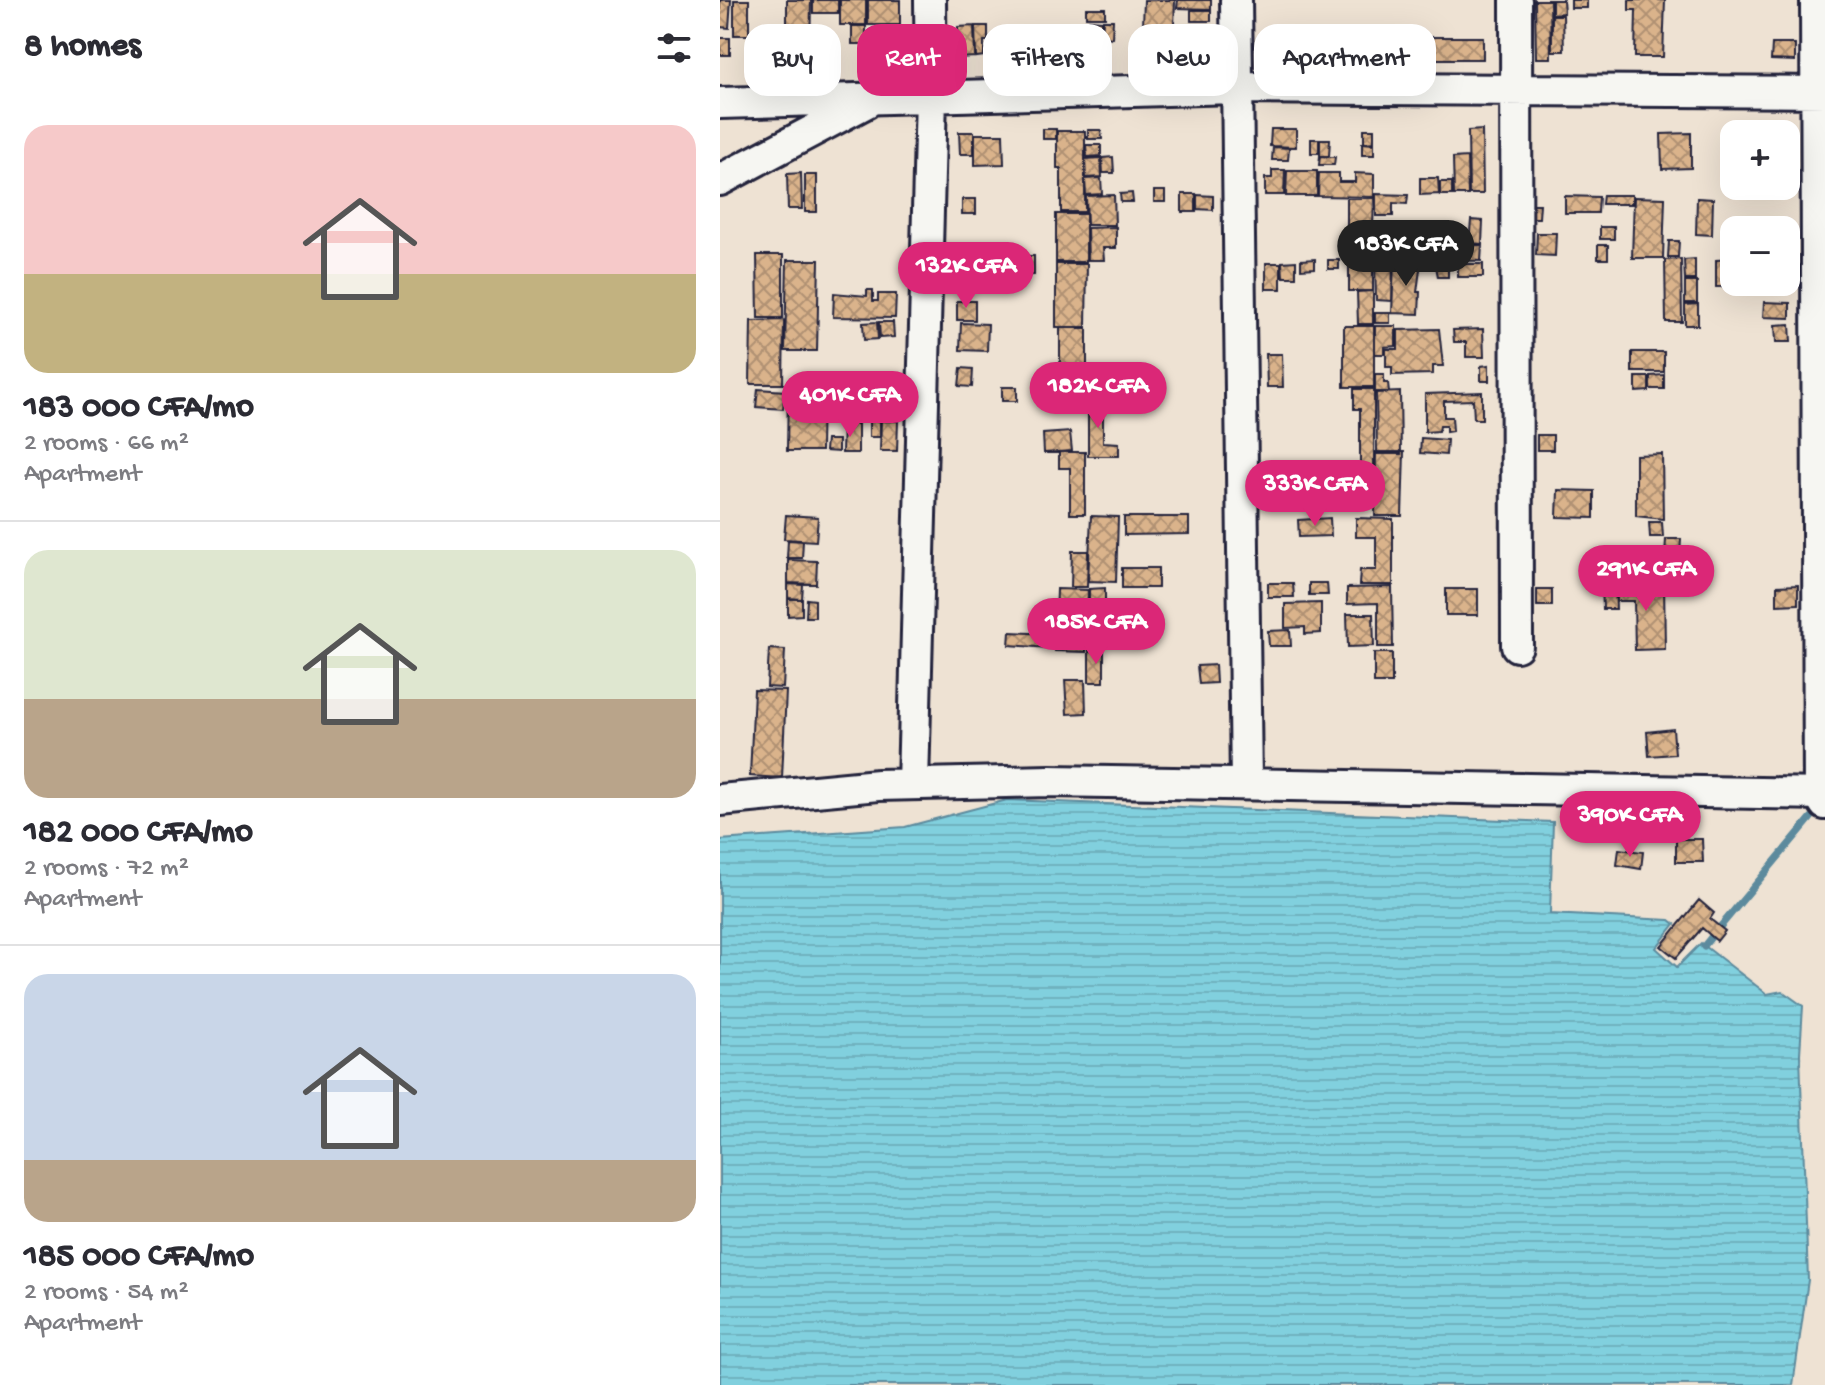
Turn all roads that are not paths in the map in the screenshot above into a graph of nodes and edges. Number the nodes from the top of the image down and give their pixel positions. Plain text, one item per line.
1 (930, 0) edge
2 (1236, 0) edge
3 (1516, 0) edge
4 (1816, 0) edge
5 (930, 24) edge
6 (1236, 24) edge
7 (1238, 88) edge
8 (1516, 90) junction
9 (1128, 91) edge
10 (1821, 91) edge
11 (967, 95) edge
12 (931, 96) joint
13 (1235, 96) edge
14 (874, 98) junction
15 (720, 103) edge
16 (720, 180) edge
17 (1517, 646) dead end
18 (913, 784) junction
19 (1246, 784) junction
20 (1823, 798) edge
21 (720, 800) edge

1 - 5 street
2 - 6 street
3 - 8 street
4 - 10 street
7 - 8 street
8 - 10 street
8 - 17 street
9 - 11 street
10 - 20 street
12 - 14 street
12 - 18 street
13 - 19 street
14 - 15 street
14 - 16 street
18 - 19 street
18 - 21 street
19 - 20 street

